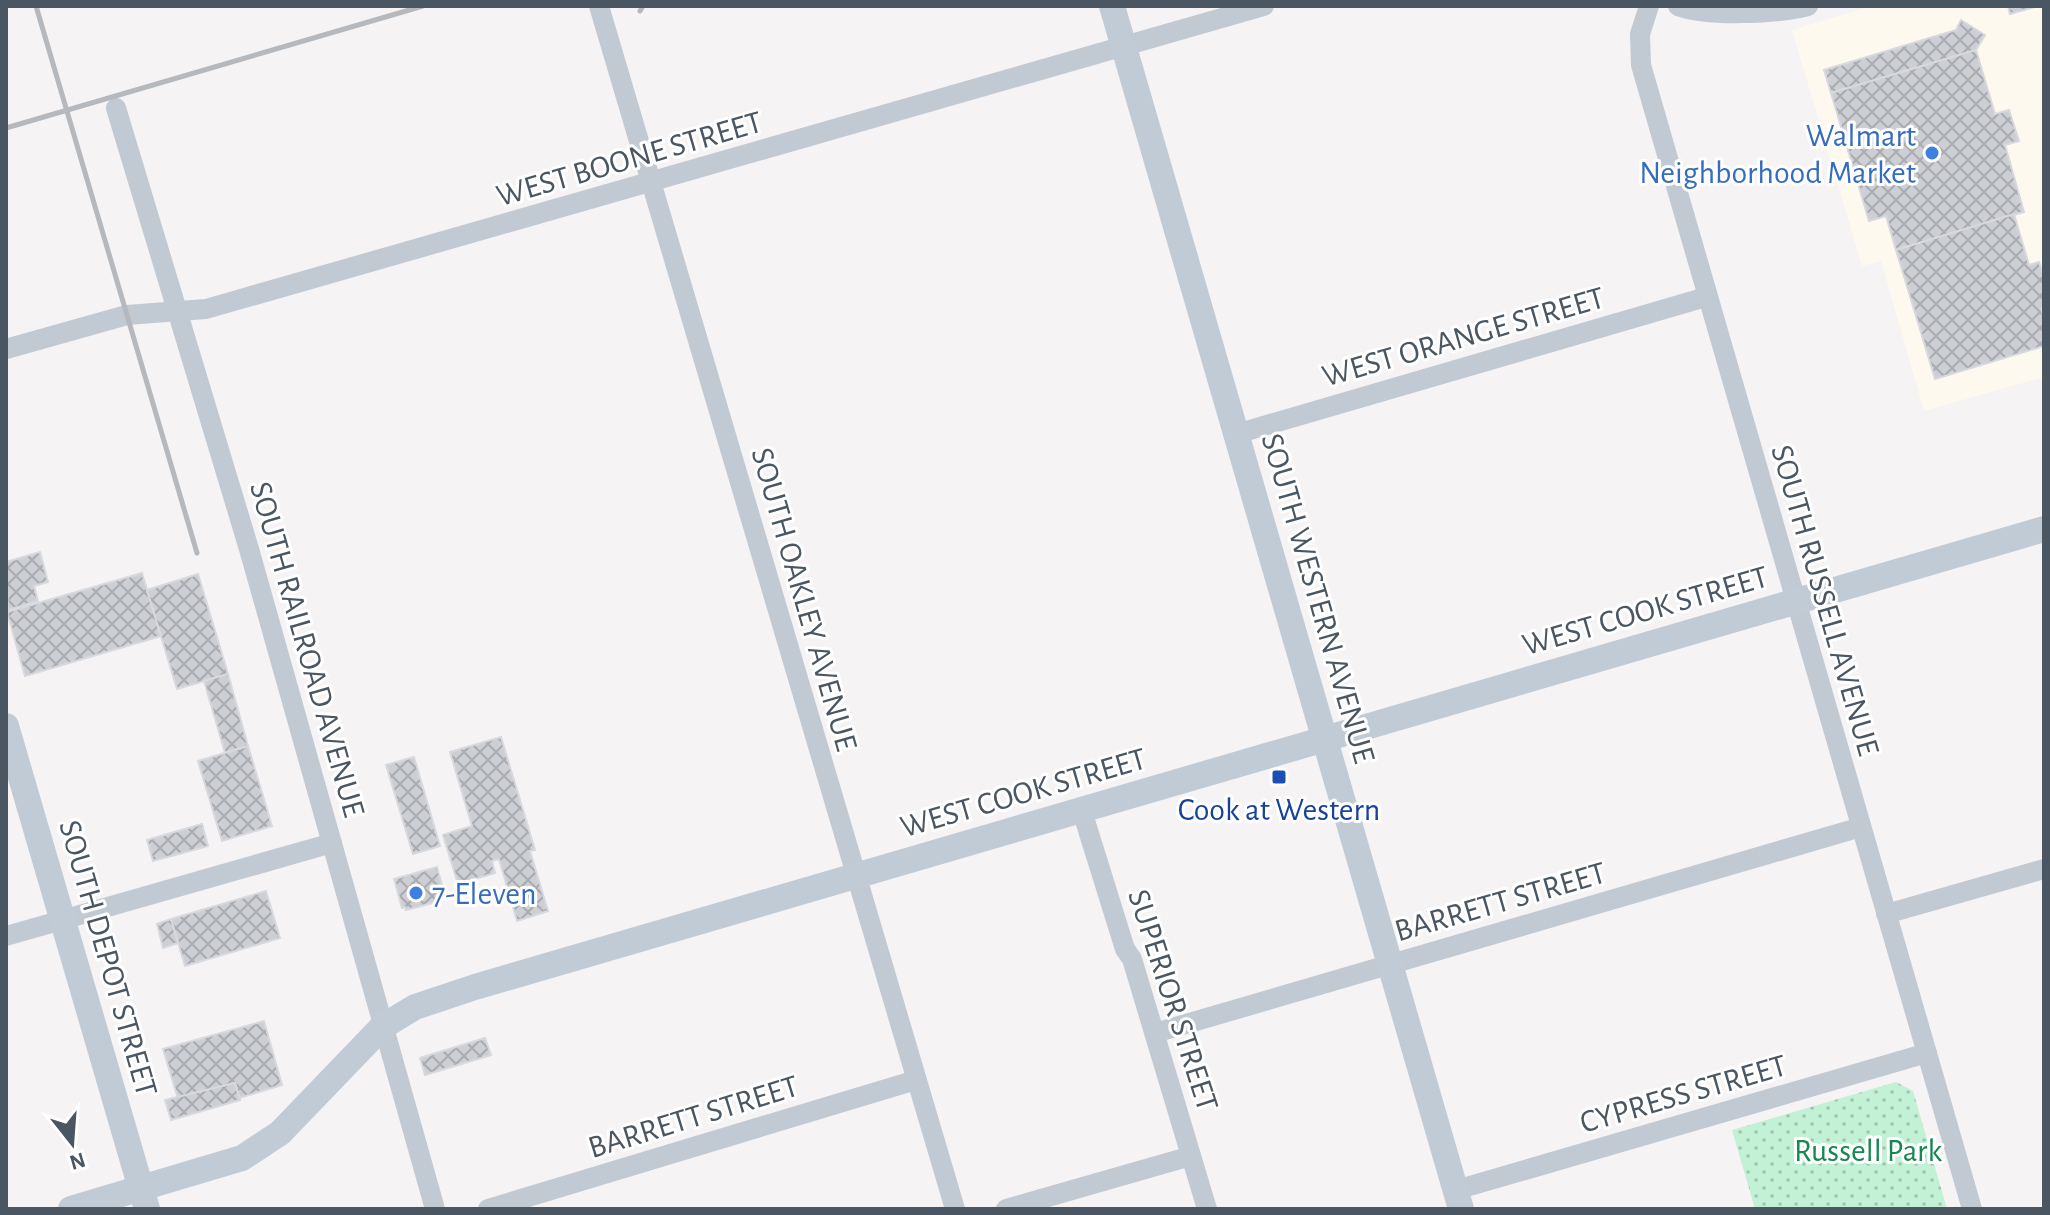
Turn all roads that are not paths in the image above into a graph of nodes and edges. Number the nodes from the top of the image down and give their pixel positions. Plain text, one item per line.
1 (599, 6) edge
2 (1112, 6) edge
3 (1264, 6) edge
4 (1649, 6) edge
5 (1678, 6) edge
6 (1808, 6) edge
7 (1124, 48) junction
8 (116, 108) dead end
9 (652, 182) junction
10 (1706, 297) junction
11 (178, 310) junction
12 (6, 349) edge
13 (1236, 434) junction
14 (2044, 529) edge
15 (1796, 602) junction
16 (6, 726) edge
17 (1325, 739) junction
18 (1082, 811) junction
19 (1861, 827) junction
20 (332, 843) junction
21 (2044, 869) edge
22 (855, 877) junction
23 (1886, 914) junction
24 (62, 920) junction
25 (6, 936) edge
26 (1390, 965) junction
27 (382, 1027) junction
28 (1155, 1033) junction
29 (1927, 1053) junction
30 (916, 1080) junction
31 (1191, 1156) junction
32 (144, 1199) edge
33 (1458, 1200) edge
34 (71, 1209) edge
35 (435, 1209) edge
36 (488, 1209) edge
37 (955, 1209) edge
38 (1006, 1209) edge
39 (1207, 1209) edge
40 (1972, 1209) edge

1 - 9 street, SOUTH OAKLEY AVENUE
2 - 7 street, SOUTH WESTERN AVENUE
3 - 7 street, WEST BOONE STREET
4 - 10 street, SOUTH RUSSELL AVENUE
5 - 6 street
7 - 9 street, WEST BOONE STREET
7 - 13 street, SOUTH WESTERN AVENUE
8 - 11 street, SOUTH RAILROAD AVENUE
9 - 11 street, WEST BOONE STREET
9 - 22 street, SOUTH OAKLEY AVENUE
10 - 13 street, WEST ORANGE STREET
10 - 15 street, SOUTH RUSSELL AVENUE
11 - 12 street, WEST BOONE STREET
11 - 20 street, SOUTH RAILROAD AVENUE
13 - 17 street, SOUTH WESTERN AVENUE
14 - 15 street, WEST COOK STREET
15 - 17 street, WEST COOK STREET
15 - 19 street, SOUTH RUSSELL AVENUE
16 - 24 street, SOUTH DEPOT STREET
17 - 18 street, WEST COOK STREET
17 - 26 street, SOUTH WESTERN AVENUE
18 - 22 street, WEST COOK STREET
18 - 28 street, SUPERIOR STREET
19 - 23 street, SOUTH RUSSELL AVENUE
19 - 26 street, BARRETT STREET
20 - 24 street
20 - 27 street, SOUTH RAILROAD AVENUE
21 - 23 street
22 - 27 street, WEST COOK STREET
22 - 30 street, SOUTH OAKLEY AVENUE
23 - 29 street, SOUTH RUSSELL AVENUE
24 - 25 street
24 - 32 street, SOUTH DEPOT STREET
26 - 28 street, BARRETT STREET
26 - 33 street, SOUTH WESTERN AVENUE
27 - 32 street, WEST COOK STREET
27 - 35 street, SOUTH RAILROAD AVENUE
28 - 31 street, SUPERIOR STREET
29 - 33 street, CYPRESS STREET
29 - 40 street, SOUTH RUSSELL AVENUE
30 - 36 street, BARRETT STREET
30 - 37 street, SOUTH OAKLEY AVENUE
31 - 38 street
31 - 39 street, SUPERIOR STREET
32 - 34 street, WEST COOK STREET

